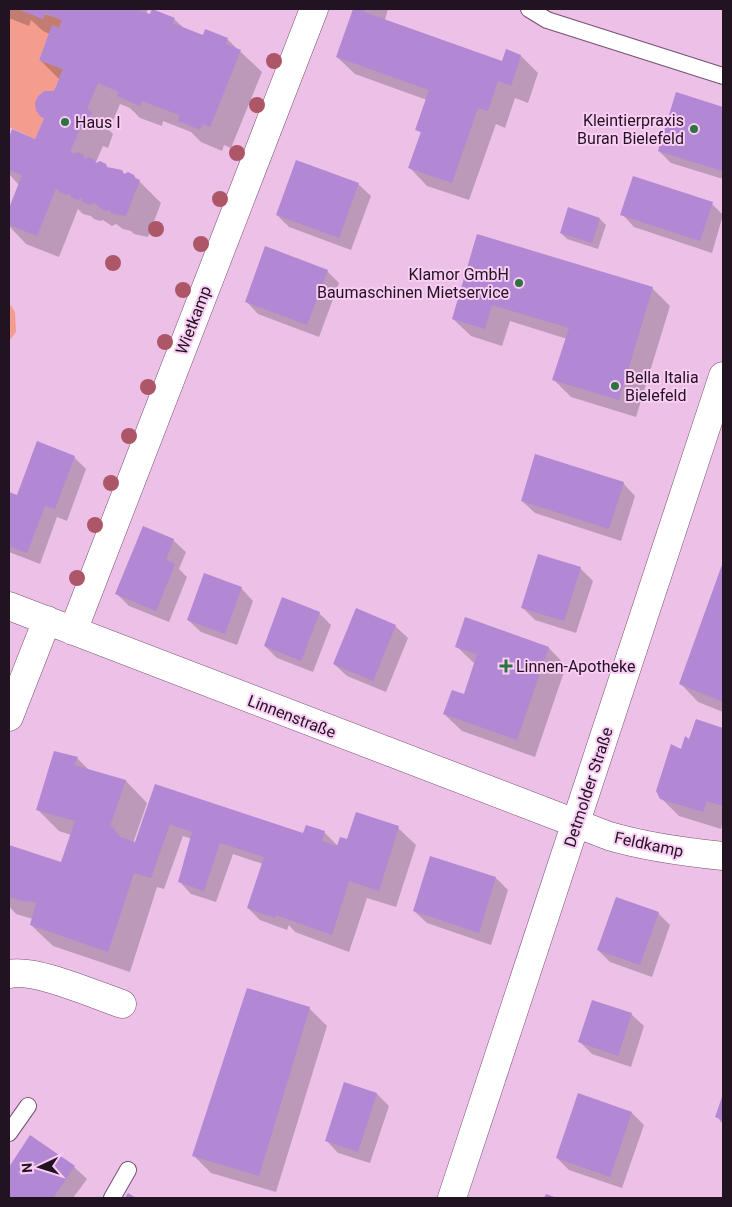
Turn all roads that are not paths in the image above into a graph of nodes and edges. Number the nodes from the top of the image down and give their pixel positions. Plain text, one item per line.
1 (314, 9) edge
2 (529, 9) edge
3 (723, 76) edge
4 (723, 376) edge
5 (9, 606) edge
6 (47, 620) junction
7 (73, 631) junction
8 (9, 717) edge
9 (576, 824) junction
10 (723, 856) edge
11 (9, 974) edge
12 (122, 1004) dead end
13 (28, 1106) dead end
14 (9, 1133) edge
15 (128, 1170) dead end
16 (112, 1198) edge
17 (452, 1198) edge

1 - 7 street, Wietkamp
2 - 3 lane
4 - 9 street, Detmolder Straße
5 - 6 street, Linnenstraße
6 - 7 street, Linnenstraße
6 - 8 street
7 - 9 street, Linnenstraße
9 - 10 street, Feldkamp
9 - 17 street, Detmolder Straße
11 - 12 street
13 - 14 lane
15 - 16 lane

